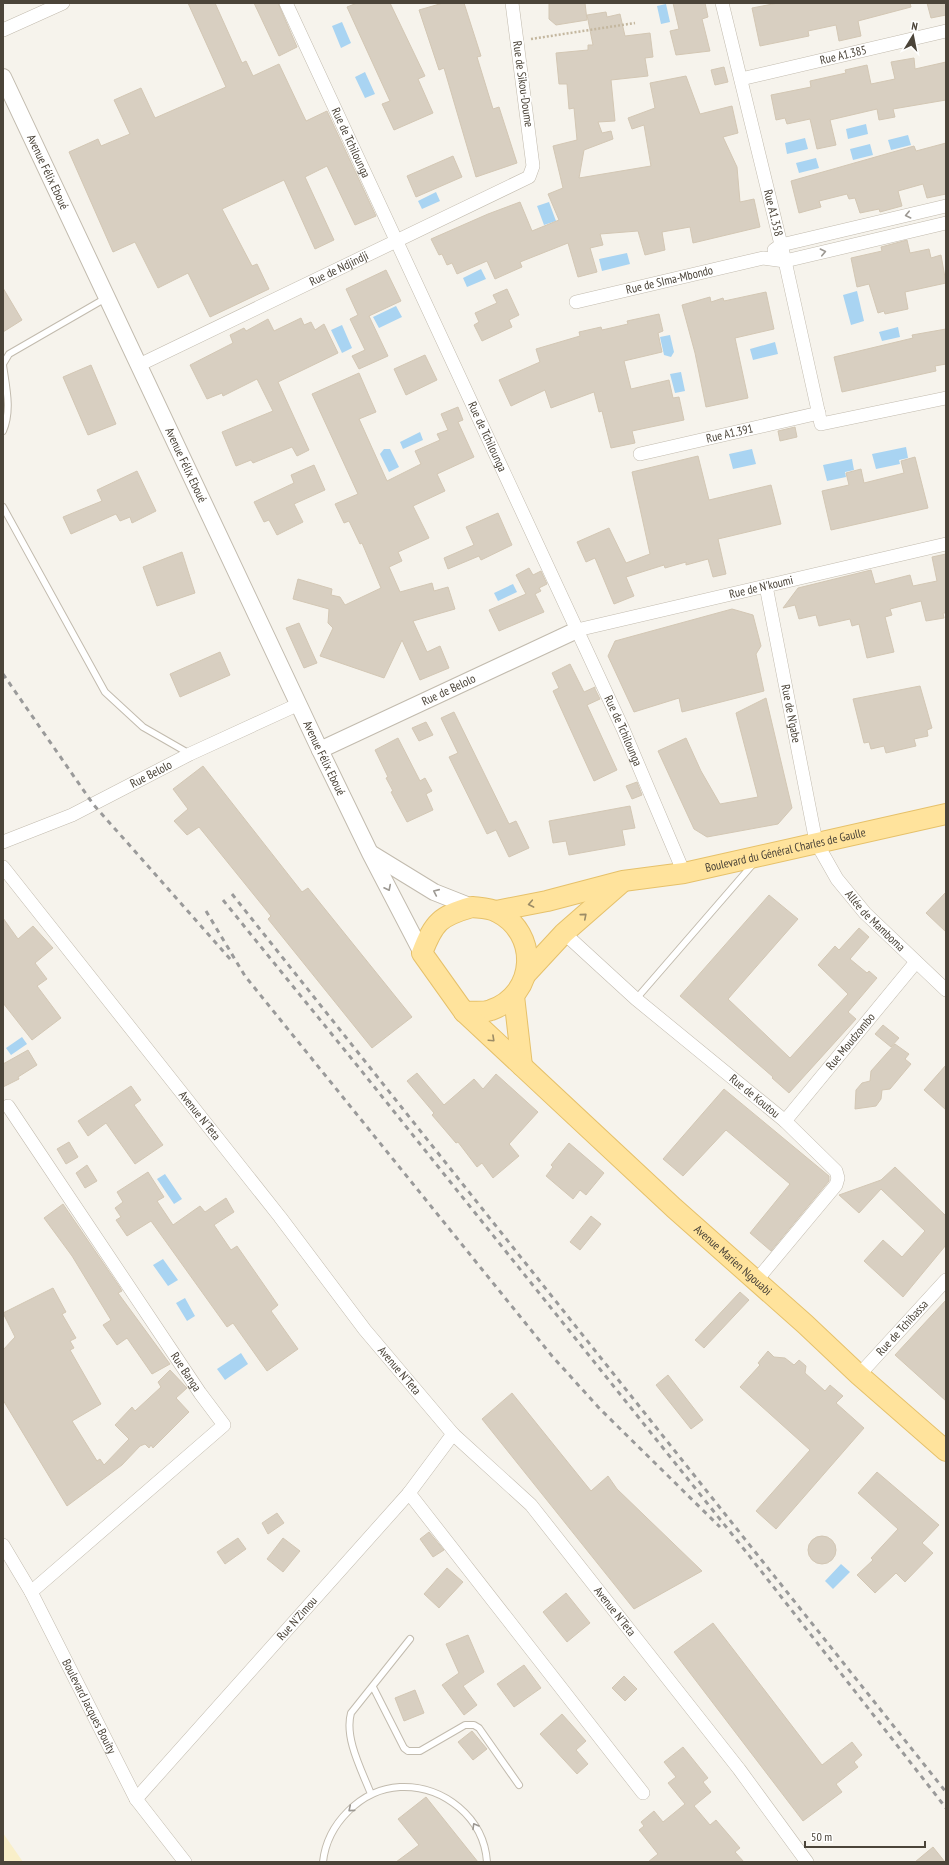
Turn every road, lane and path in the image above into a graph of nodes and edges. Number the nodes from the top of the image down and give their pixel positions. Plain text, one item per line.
1 (63, 3) edge
2 (286, 3) edge
3 (512, 3) edge
4 (722, 3) edge
5 (635, 23) dead end
6 (3, 30) edge
7 (946, 31) edge
8 (517, 41) junction
9 (3, 77) edge
10 (741, 79) junction
11 (533, 166) joint
12 (946, 206) edge
13 (946, 223) edge
14 (397, 241) junction
15 (781, 245) junction
16 (763, 258) junction
17 (785, 261) junction
18 (107, 298) junction
19 (576, 302) dead end
20 (3, 365) edge
21 (139, 365) junction
22 (946, 398) edge
23 (820, 419) junction
24 (3, 432) edge
25 (640, 454) dead end
26 (3, 507) edge
27 (946, 544) edge
28 (766, 586) junction
29 (577, 630) junction
30 (299, 704) junction
31 (320, 750) junction
32 (190, 754) junction
33 (946, 814) edge
34 (3, 842) edge
35 (816, 842) junction
36 (370, 853) junction
37 (759, 856) junction
38 (3, 867) edge
39 (684, 872) junction
40 (624, 881) junction
41 (472, 907) junction
42 (496, 911) junction
43 (564, 933) junction
44 (422, 953) junction
45 (916, 962) junction
46 (527, 973) junction
47 (946, 990) edge
48 (514, 996) junction
49 (636, 999) junction
50 (464, 1012) junction
51 (522, 1066) junction
52 (8, 1106) dead end
53 (785, 1121) junction
54 (946, 1280) edge
55 (756, 1281) junction
56 (859, 1375) junction
57 (453, 1434) junction
58 (946, 1451) edge
59 (409, 1493) junction
60 (3, 1545) edge
61 (31, 1592) junction
62 (410, 1639) dead end
63 (373, 1687) junction
64 (519, 1785) dead end
65 (643, 1793) dead end
66 (371, 1794) junction
67 (136, 1799) junction
68 (185, 1862) edge
69 (323, 1862) edge
70 (487, 1862) edge
71 (807, 1862) edge

1 - 6 street
2 - 14 street, Rue de Tchilounga
3 - 8 street, Rue de Sikou-Doume
4 - 10 street, Rue A1.358
5 - 8 path
7 - 10 street, Rue A1.385
8 - 11 street, Rue de Sikou-Doume
9 - 18 street, Avenue Félix Eboué
10 - 15 street, Rue A1.358
11 - 14 street, Rue de Ndjindji
12 -> 15 street, Rue de SIma-Mbondo
17 -> 13 street, Rue de SIma-Mbondo
14 - 21 street, Rue de Ndjindji
14 - 29 street, Rue de Tchilounga
15 - 16 street, Rue de SIma-Mbondo
15 - 17 street, Rue A1.358
16 - 17 street, Rue de SIma-Mbondo
16 - 19 street, Rue de SIma-Mbondo
17 - 23 street, Rue A1.358
18 - 20 lane
18 - 21 street, Avenue Félix Eboué
20 - 24 lane
21 - 30 street, Avenue Félix Eboué
22 - 23 street, Rue A1.391
23 - 25 street, Rue A1.391
26 - 32 lane
27 - 28 street, Rue de N'koumi
28 - 29 street, Rue de N'koumi
28 - 35 street, Rue de N'gabe
29 - 31 street, Rue de Belolo
29 - 39 street, Rue de Tchilounga
30 - 31 street, Avenue Félix Eboué
30 - 32 street, Rue Belolo
31 - 36 street, Avenue Félix Eboué
32 - 34 street, Rue Belolo
33 - 35 main road, Boulevard du Général Charles de Gaulle
35 - 37 main road, Boulevard du Général Charles de Gaulle
35 - 45 street, Allée de Mamboma
41 -> 36 street
36 -> 44 street, Avenue Félix Eboué
37 - 39 main road, Boulevard du Général Charles de Gaulle
37 - 49 lane
38 - 57 street, Avenue N'Teta
39 - 40 main road, Boulevard du Général Charles de Gaulle
40 -> 42 main road, Boulevard du Général Charles de Gaulle
43 -> 40 main road
41 - 42 main road
41 - 44 main road
42 - 46 main road
43 - 46 main road
43 - 49 street, Rue de Koutou
44 - 50 main road
45 - 47 street, Allée de Mamboma
45 - 53 street, Rue Moudzombo
46 - 48 main road
48 - 50 main road
48 - 51 main road
49 - 53 street, Rue de Koutou
50 -> 51 main road, Avenue Marien Ngouabi
51 - 55 main road, Avenue Marien Ngouabi
52 - 61 street, Rue Banga
53 - 55 street, Rue de Koutou
54 - 56 street, Rue de Tchibassa
55 - 56 main road, Avenue Marien Ngouabi
56 - 58 main road, Avenue Marien Ngouabi
57 - 59 street, Rue N'Zimou
57 - 71 street, Avenue N'Teta
59 - 65 street
59 - 67 street, Rue N'Zimou
60 - 61 street, Boulevard Jacques Bouity
61 - 67 street, Boulevard Jacques Bouity
62 - 63 lane
63 - 64 lane
63 - 66 lane
66 -> 69 lane
70 -> 66 lane
67 - 68 street, Boulevard Jacques Bouity

